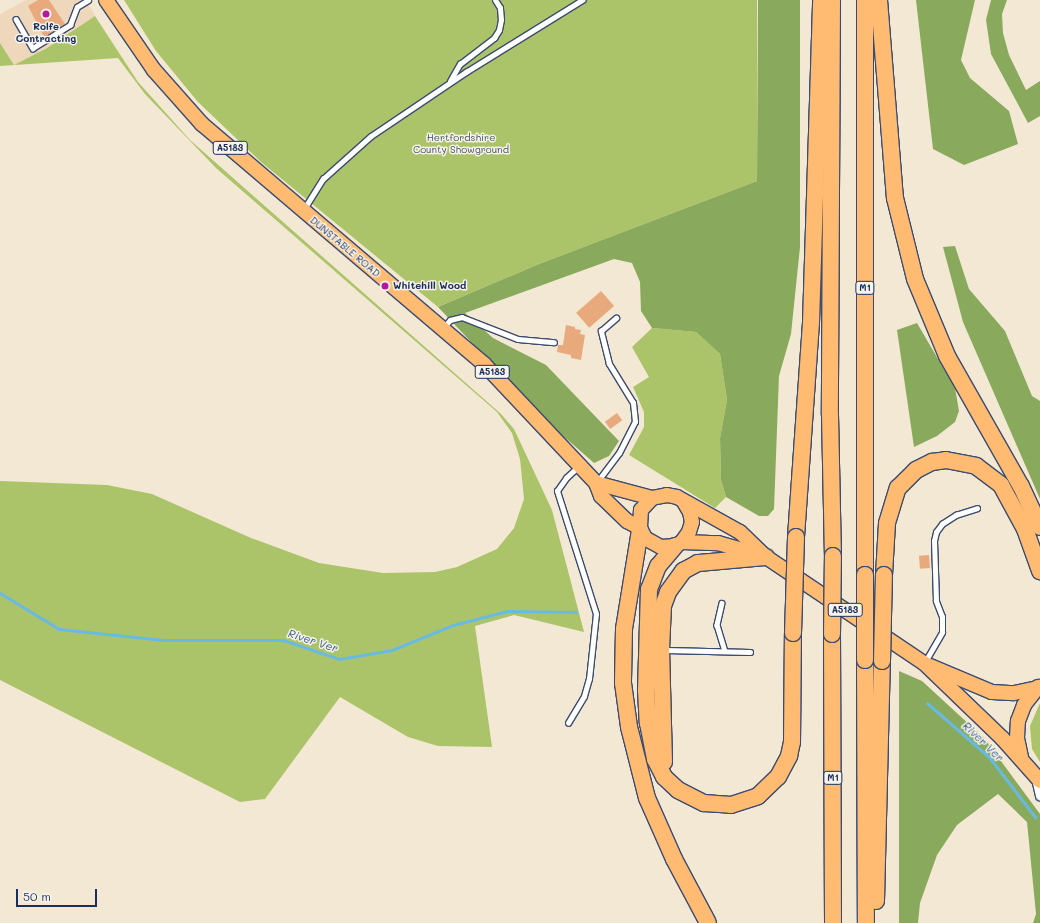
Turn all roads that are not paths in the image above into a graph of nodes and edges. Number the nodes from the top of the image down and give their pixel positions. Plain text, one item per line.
1 (88, 0) edge
2 (106, 0) edge
3 (495, 0) edge
4 (582, 0) edge
5 (821, 0) edge
6 (832, 0) edge
7 (865, 0) edge
8 (879, 0) edge
9 (16, 19) dead end
10 (449, 83) junction
11 (303, 211) junction
12 (616, 318) dead end
13 (443, 328) junction
14 (554, 342) dead end
15 (579, 466) junction
16 (596, 483) junction
17 (652, 498) junction
18 (684, 502) junction
19 (977, 508) dead end
20 (1040, 527) edge
21 (640, 529) junction
22 (678, 544) junction
23 (766, 557) junction
24 (1040, 571) edge
25 (722, 603) dead end
26 (661, 650) junction
27 (725, 651) junction
28 (750, 652) dead end
29 (924, 664) junction
30 (1038, 687) edge
31 (568, 723) dead end
32 (1022, 760) junction
33 (1038, 780) edge
34 (670, 782) junction
35 (1040, 796) edge
36 (708, 923) edge
37 (833, 923) edge
38 (866, 923) edge
39 (876, 923) edge

1 - 9 lane
2 - 11 main road, DUNSTABLE ROAD / A5183
3 - 10 lane
4 - 10 lane
5 - 34 highway, bridge
6 - 37 highway, M1, bridge
7 - 38 highway, M1, bridge
8 - 20 highway
10 - 11 lane
11 - 13 main road, DUNSTABLE ROAD / A5183
12 - 16 lane
13 - 14 lane
13 - 15 main road, DUNSTABLE ROAD / A5183
15 - 16 main road, DUNSTABLE ROAD / A5183
15 - 31 lane
16 - 17 main road
16 - 21 main road, DUNSTABLE ROAD / A5183
17 - 18 main road
17 - 21 main road
18 - 22 main road
18 - 23 main road, A5183
19 - 29 lane
21 - 22 main road
21 - 36 highway
22 - 23 main road, A5183
22 - 34 highway
23 - 26 highway
23 - 29 main road, A5183
24 - 39 highway, bridge
25 - 27 lane
26 - 27 lane
26 - 34 highway
27 - 28 lane
29 - 30 main road, A5183
29 - 32 main road, A5183
30 - 32 main road
32 - 33 main road
33 - 35 street

